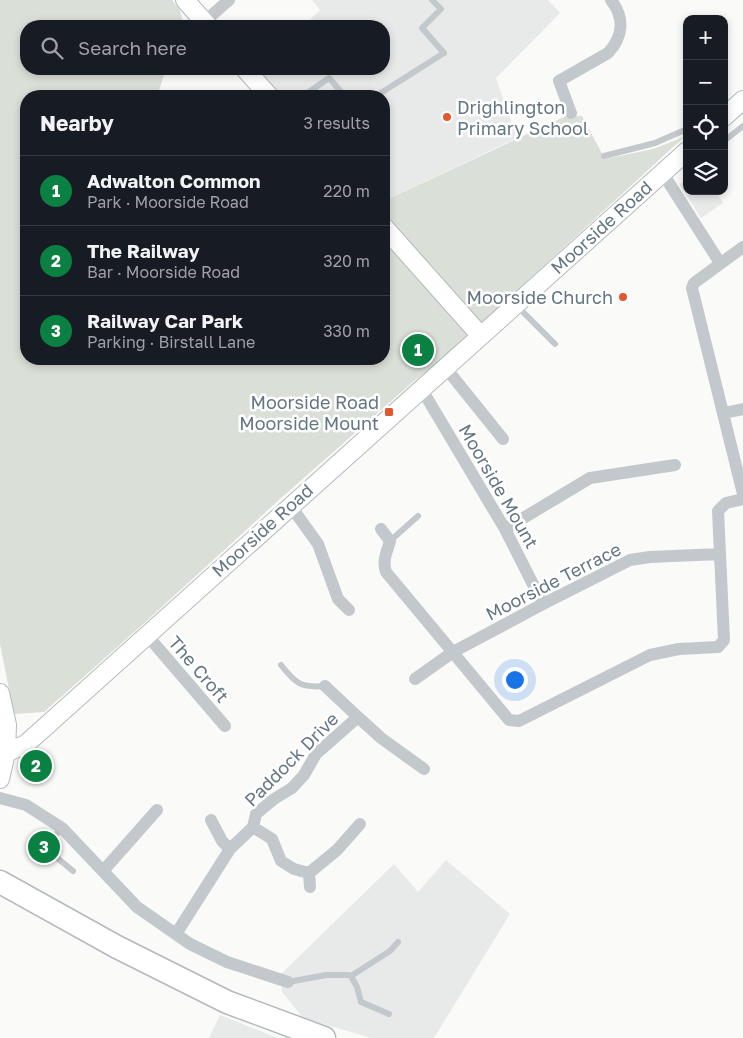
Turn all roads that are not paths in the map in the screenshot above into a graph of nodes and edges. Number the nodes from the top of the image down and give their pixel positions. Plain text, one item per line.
1 (186, 0) edge
2 (229, 0) edge
3 (432, 0) edge
4 (611, 0) edge
5 (203, 20) edge
6 (210, 20) edge
7 (251, 75) edge
8 (264, 90) edge
9 (312, 90) edge
10 (339, 90) edge
11 (386, 90) edge
12 (571, 113) dead end
13 (743, 126) edge
14 (683, 131) edge
15 (728, 138) edge
16 (604, 156) dead end
17 (683, 158) edge
18 (662, 172) junction
19 (390, 235) edge
20 (743, 247) edge
21 (720, 263) junction
22 (515, 304) junction
23 (480, 335) junction
24 (555, 344) dead end
25 (445, 367) junction
26 (421, 388) junction
27 (743, 409) edge
28 (724, 413) junction
29 (503, 439) dead end
30 (675, 465) dead end
31 (743, 494) edge
32 (743, 500) edge
33 (290, 505) junction
34 (418, 516) dead end
35 (505, 528) junction
36 (381, 529) dead end
37 (390, 541) junction
38 (720, 554) junction
39 (543, 604) junction
40 (349, 610) dead end
41 (146, 634) junction
42 (453, 652) junction
43 (281, 665) dead end
44 (415, 679) dead end
45 (326, 686) joint
46 (0, 693) edge
47 (358, 717) junction
48 (225, 726) dead end
49 (3, 749) edge
50 (424, 769) dead end
51 (0, 779) edge
52 (0, 798) edge
53 (157, 810) dead end
54 (211, 820) dead end
55 (360, 824) dead end
56 (62, 828) junction
57 (252, 828) junction
58 (230, 849) junction
59 (73, 871) dead end
60 (103, 871) junction
61 (309, 873) junction
62 (0, 882) edge
63 (310, 887) dead end
64 (176, 934) junction
65 (398, 942) dead end
66 (351, 976) junction
67 (288, 982) joint
68 (389, 1014) dead end
69 (324, 1038) edge

1 - 5 street
2 - 6 street
3 - 11 lane
4 - 12 street
7 - 8 street
9 - 10 lane
13 - 15 lane
14 - 16 lane
17 - 18 street, Moorside Road
18 - 21 street
18 - 22 street, Moorside Road
19 - 23 street
20 - 21 street
21 - 28 street
22 - 23 street, Moorside Road
22 - 24 lane
23 - 25 street, Moorside Road
25 - 26 street, Moorside Road
25 - 29 street
26 - 33 street, Moorside Road
26 - 35 street, Moorside Mount
27 - 28 street
28 - 31 street
30 - 35 street
32 - 38 street
33 - 40 street
33 - 41 street, Moorside Road
34 - 37 lane
35 - 39 street, Moorside Mount
36 - 37 street
37 - 42 street
38 - 39 street, Moorside Terrace
38 - 42 street
39 - 42 street, Moorside Terrace
41 - 48 street, The Croft
41 - 49 street, Moorside Road
42 - 44 street, Moorside Terrace
43 - 45 lane
45 - 47 street, Paddock Drive
46 - 49 street
47 - 50 street, Paddock Drive
47 - 57 street, Paddock Drive
49 - 51 street
52 - 56 street
53 - 60 street
54 - 58 street
55 - 61 street
56 - 59 lane
56 - 60 street
57 - 58 street, Paddock Drive
57 - 61 street
58 - 64 street, Paddock Drive
60 - 64 street
61 - 63 street
62 - 69 highway
64 - 67 street
65 - 66 lane
66 - 67 lane
66 - 68 lane

